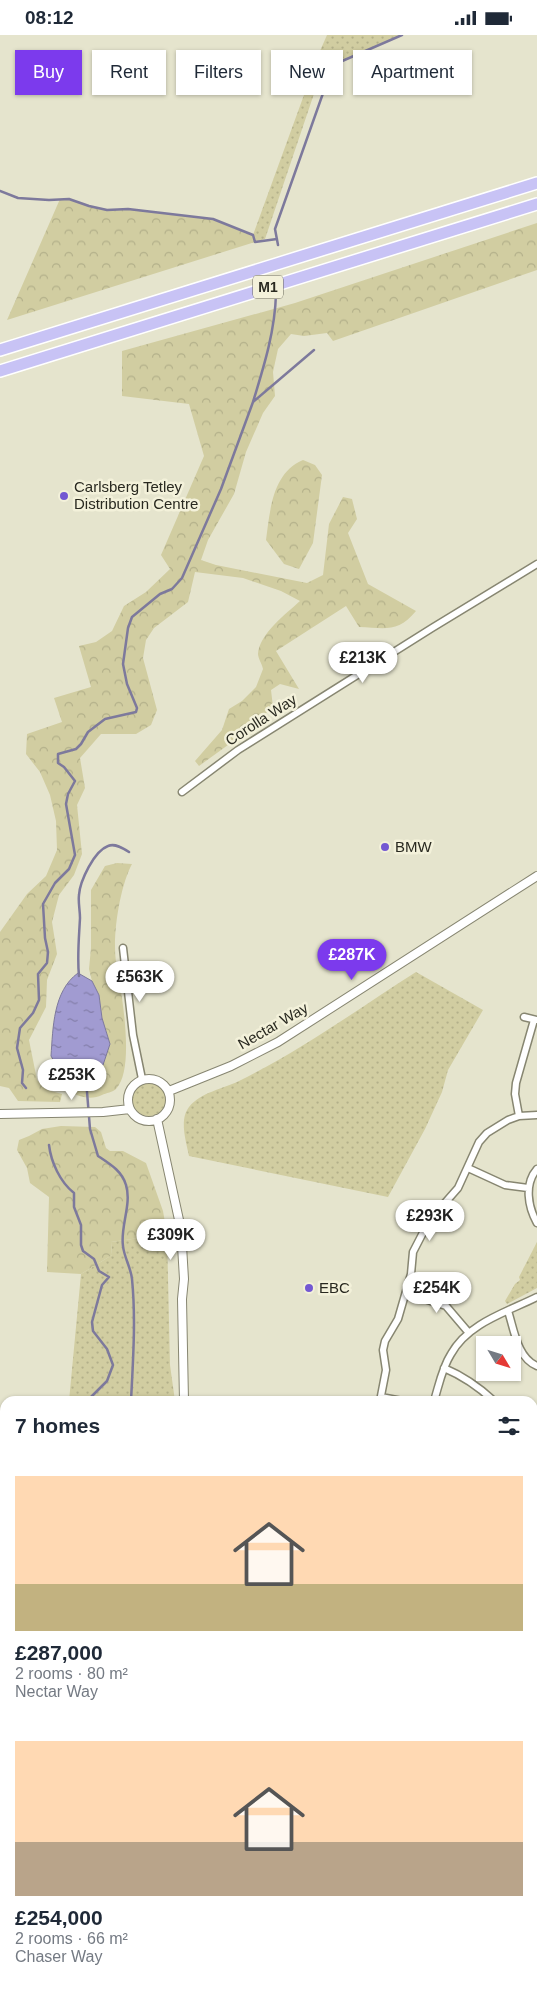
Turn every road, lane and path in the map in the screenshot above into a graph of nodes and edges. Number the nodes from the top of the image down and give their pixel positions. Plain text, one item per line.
1 (537, 183) edge
2 (537, 204) edge
3 (0, 350) edge
4 (0, 371) edge
5 (537, 564) edge
6 (182, 792) dead end
7 (537, 877) edge
8 (123, 948) dead end
9 (524, 1017) dead end
10 (536, 1020) edge
11 (142, 1079) junction
12 (169, 1091) junction
13 (130, 1109) junction
14 (0, 1114) edge
15 (537, 1115) edge
16 (519, 1116) junction
17 (157, 1119) junction
18 (468, 1168) junction
19 (537, 1169) edge
20 (528, 1189) junction
21 (537, 1223) edge
22 (406, 1293) junction
23 (537, 1297) edge
24 (508, 1311) junction
25 (469, 1333) junction
26 (537, 1366) edge
27 (444, 1368) junction
28 (184, 1396) edge
29 (381, 1396) edge
30 (436, 1396) edge
31 (489, 1396) edge

1 - 3 highway, M1
2 - 4 highway, M1
5 - 6 street, Corolla Way
7 - 12 street, Nectar Way
8 - 11 street
9 - 10 street
10 - 16 street
11 - 12 street
11 - 13 street
12 - 17 street
13 - 14 street
13 - 17 street
15 - 16 street
16 - 18 street
17 - 28 street
18 - 20 street
18 - 22 street
19 - 20 street
20 - 21 street
22 - 25 street
22 - 29 street
23 - 24 street
24 - 25 street
24 - 26 street
25 - 27 street
27 - 30 street
27 - 31 street

